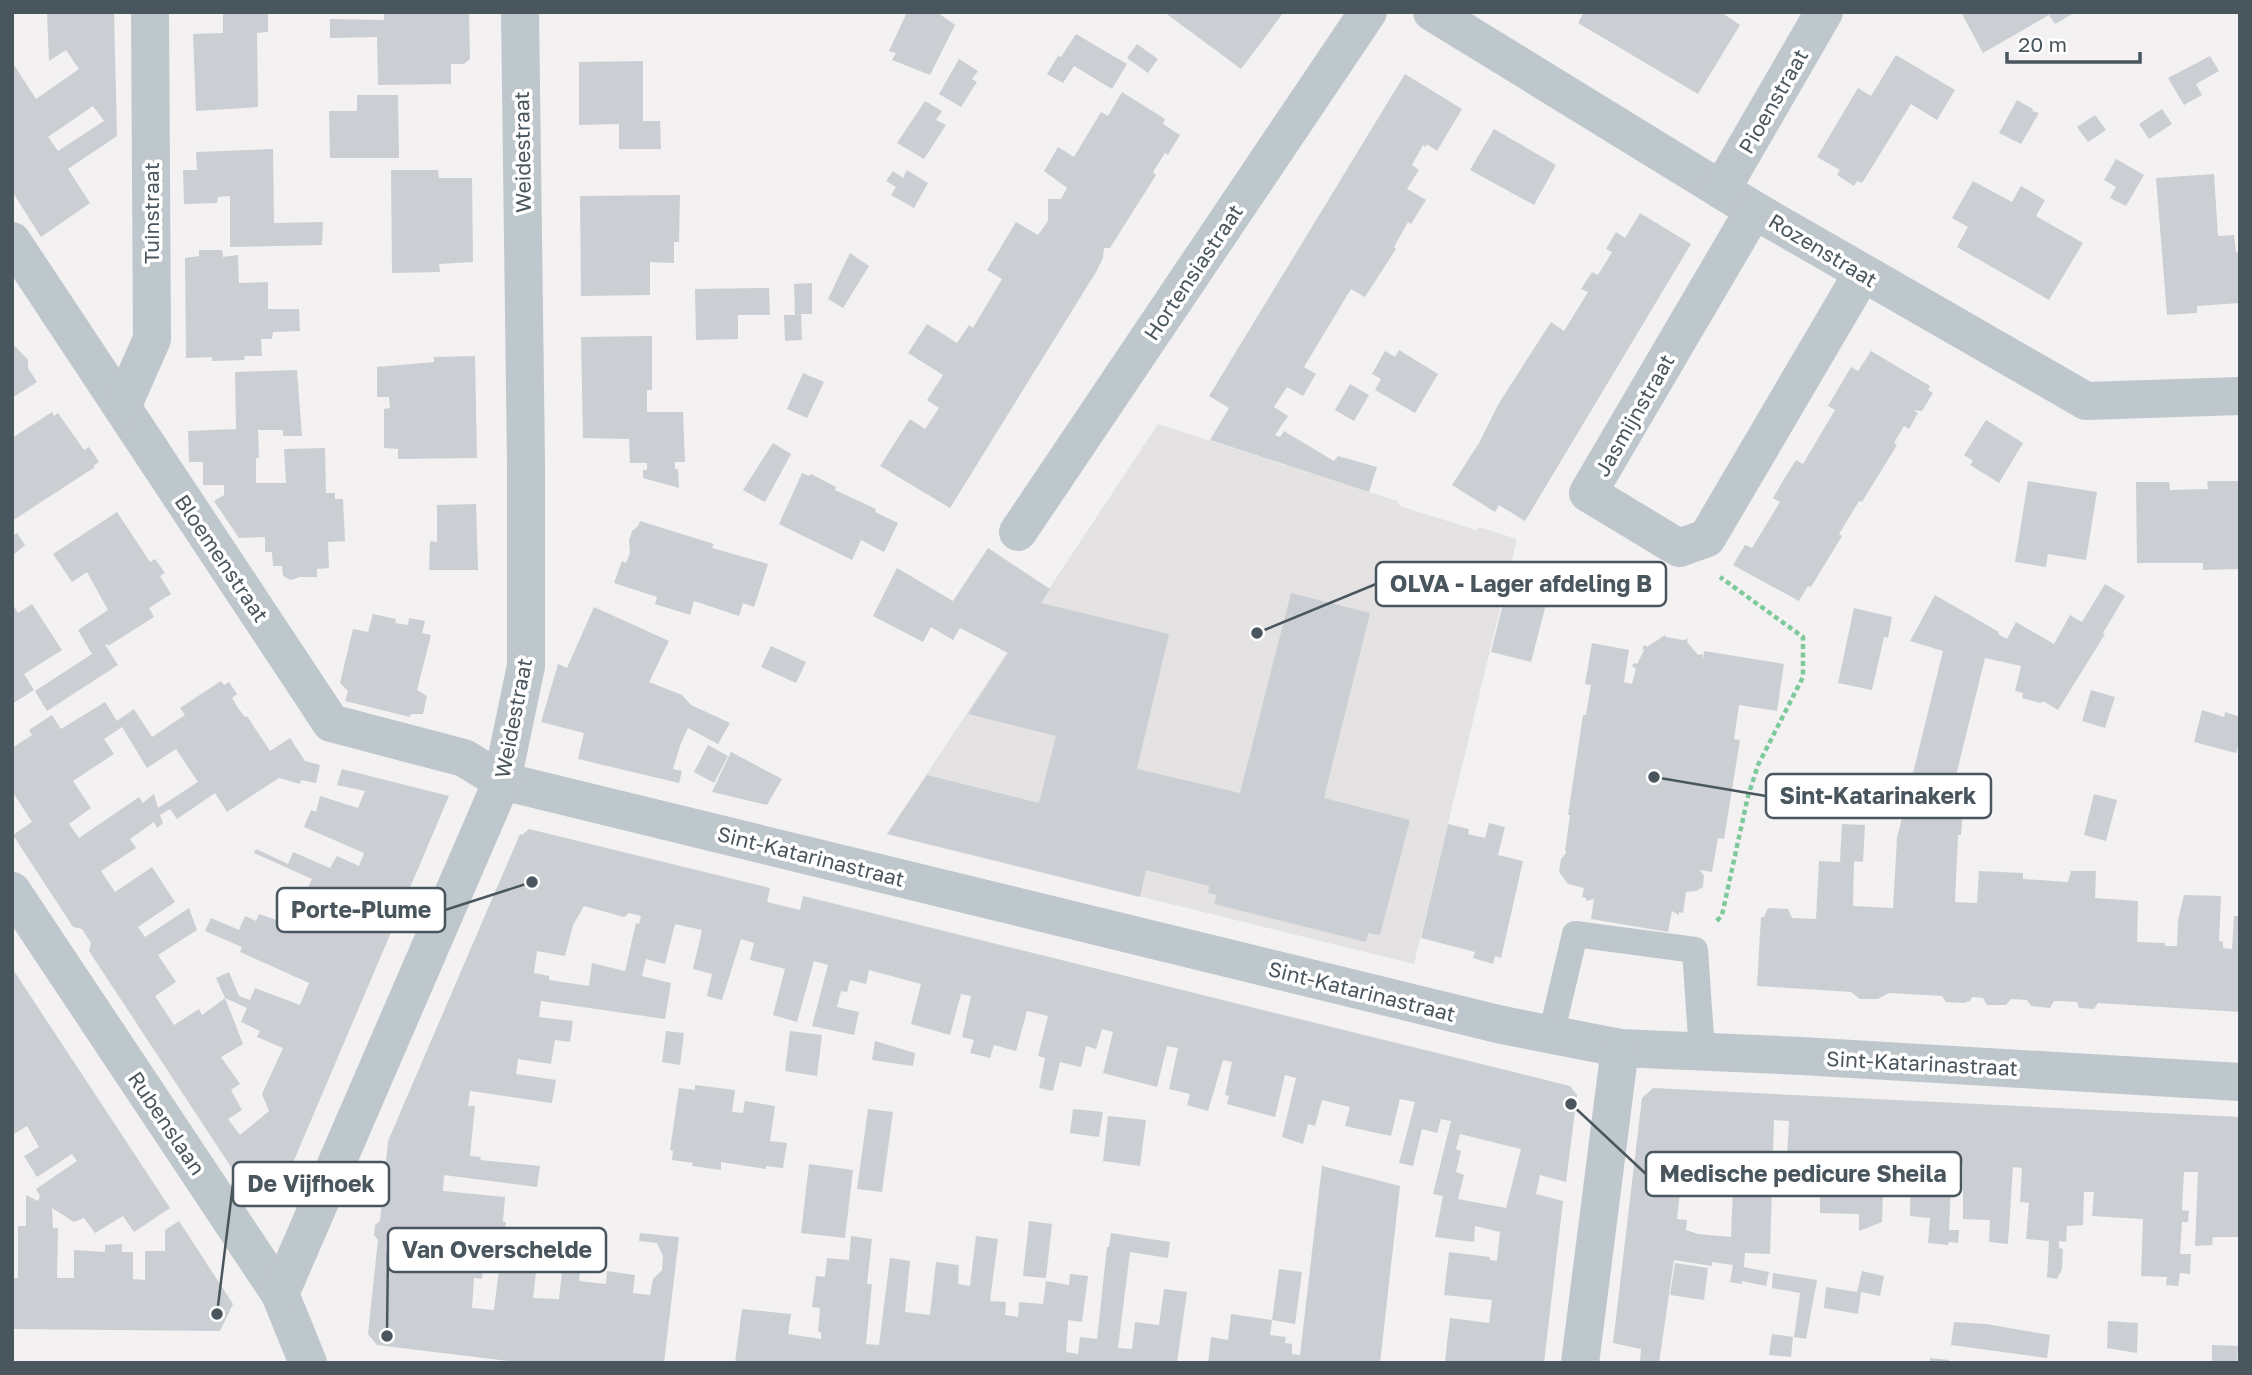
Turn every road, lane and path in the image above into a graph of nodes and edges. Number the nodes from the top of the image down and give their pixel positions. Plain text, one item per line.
1 (150, 12) edge
2 (520, 12) edge
3 (1368, 12) edge
4 (1432, 12) edge
5 (1824, 12) edge
6 (1721, 190) junction
7 (1754, 210) junction
8 (12, 241) edge
9 (1862, 274) junction
10 (2240, 396) edge
11 (122, 407) junction
12 (1018, 532) dead end
13 (1679, 548) junction
14 (502, 781) junction
15 (12, 891) edge
16 (1695, 950) junction
17 (1551, 1035) junction
18 (1620, 1048) junction
19 (1702, 1052) junction
20 (2240, 1082) edge
21 (280, 1294) junction
22 (308, 1363) edge
23 (1580, 1363) edge

1 - 11 street, Tuinstraat
2 - 14 street, Weidestraat
3 - 12 street, Hortensiastraat
4 - 6 street, Rozenstraat
5 - 6 street, Pioenstraat
6 - 7 street, Rozenstraat
7 - 9 street, Rozenstraat
7 - 13 street, Jasmijnstraat
8 - 11 street, Bloemenstraat
9 - 10 street, Rozenstraat
9 - 13 street
11 - 14 street, Bloemenstraat
13 - 16 path
14 - 17 street, Sint-Katarinastraat
14 - 21 street, Weidestraat
15 - 21 street, Rubenslaan
16 - 17 lane
16 - 19 lane
17 - 18 street, Sint-Katarinastraat
18 - 19 street, Sint-Katarinastraat
18 - 23 street
19 - 20 street, Sint-Katarinastraat
21 - 22 street, Rubenslaan

